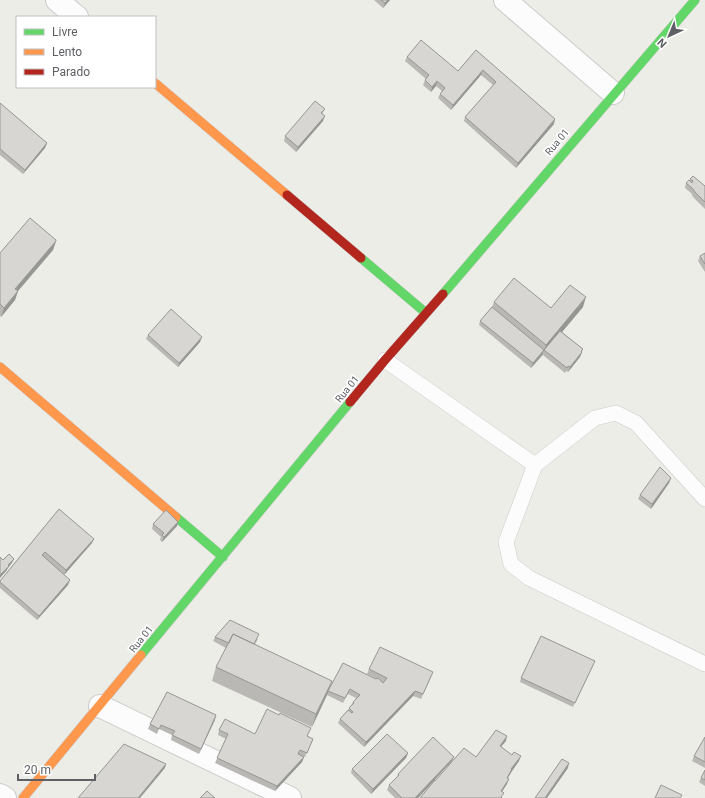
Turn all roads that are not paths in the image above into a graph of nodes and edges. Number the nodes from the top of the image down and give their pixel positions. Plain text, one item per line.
1 (57, 0) edge
2 (505, 0) edge
3 (695, 0) edge
4 (76, 16) edge
5 (156, 84) edge
6 (613, 93) junction
7 (426, 313) junction
8 (385, 360) junction
9 (0, 367) edge
10 (535, 465) junction
11 (705, 499) edge
12 (223, 557) junction
13 (705, 664) edge
14 (100, 706) junction
15 (0, 794) edge
16 (5, 798) edge
17 (23, 798) edge
18 (290, 798) edge

1 - 4 street
2 - 6 street
3 - 6 street, Rua 01
5 - 7 street
6 - 7 street, Rua 01
7 - 8 street, Rua 01
8 - 10 lane
8 - 12 street, Rua 01
9 - 12 street
10 - 11 lane
10 - 13 lane
12 - 14 street, Rua 01
14 - 17 street, Rua 01
14 - 18 street
15 - 16 street

